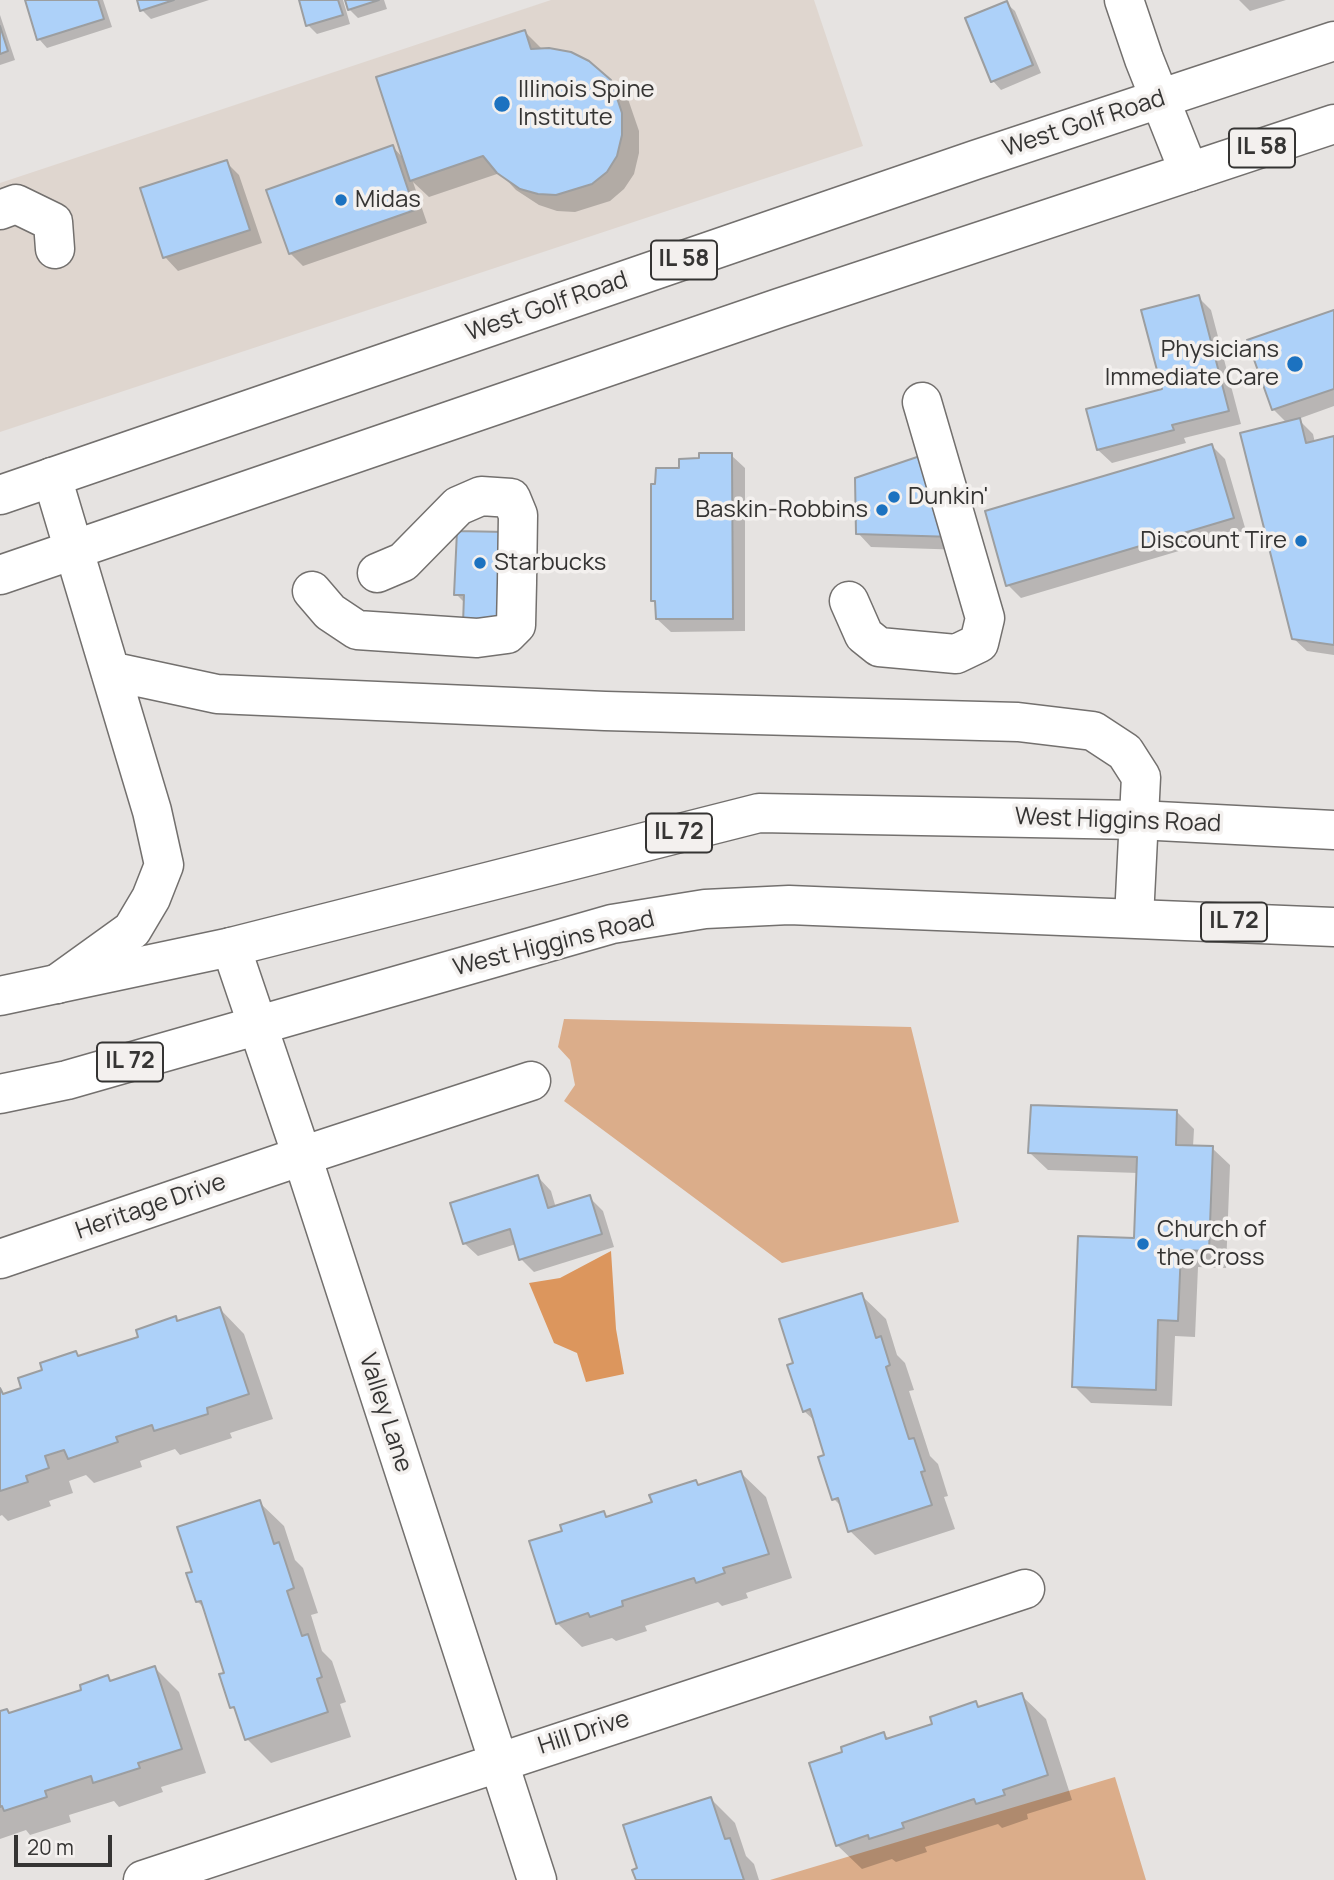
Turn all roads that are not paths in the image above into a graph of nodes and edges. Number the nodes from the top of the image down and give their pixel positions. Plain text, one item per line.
1 (1124, 0) edge
2 (1334, 41) edge
3 (1161, 98) junction
4 (1334, 124) edge
5 (1189, 172) junction
6 (0, 210) edge
7 (55, 249) dead end
8 (922, 402) dead end
9 (52, 477) junction
10 (0, 495) edge
11 (74, 550) junction
12 (377, 573) dead end
13 (0, 575) edge
14 (312, 591) dead end
15 (849, 601) dead end
16 (110, 671) junction
17 (1138, 820) junction
18 (1334, 830) edge
19 (1134, 918) junction
20 (1334, 927) edge
21 (231, 947) junction
22 (57, 984) junction
23 (0, 996) edge
24 (258, 1024) junction
25 (531, 1081) dead end
26 (0, 1094) edge
27 (302, 1156) junction
28 (0, 1259) edge
29 (1025, 1589) dead end
30 (498, 1761) junction
31 (143, 1880) edge
32 (537, 1880) edge

1 - 3 main road
2 - 3 main road, West Golf Road / IL 58
3 - 5 main road
3 - 9 main road, West Golf Road / IL 58
4 - 5 main road, IL 58
5 - 11 main road, IL 58
6 - 7 main road
8 - 15 main road
9 - 10 main road, West Golf Road / IL 58
9 - 11 main road
11 - 13 main road, IL 58
11 - 16 main road
12 - 14 main road
16 - 17 main road
16 - 22 main road
17 - 18 main road, West Higgins Road / IL 72
17 - 19 main road
17 - 21 main road, West Higgins Road / IL 72
19 - 20 main road, West Higgins Road / IL 72
19 - 24 main road, West Higgins Road / IL 72
21 - 22 main road, West Higgins Road / IL 72
21 - 24 main road, Valley Lane
22 - 23 main road, West Higgins Road / IL 72
24 - 26 main road, West Higgins Road / IL 72
24 - 27 main road, Valley Lane
25 - 27 main road, Heritage Drive
27 - 28 main road, Heritage Drive
27 - 30 main road, Valley Lane
29 - 30 main road, Hill Drive
30 - 31 main road, Hill Drive
30 - 32 main road, Valley Lane

